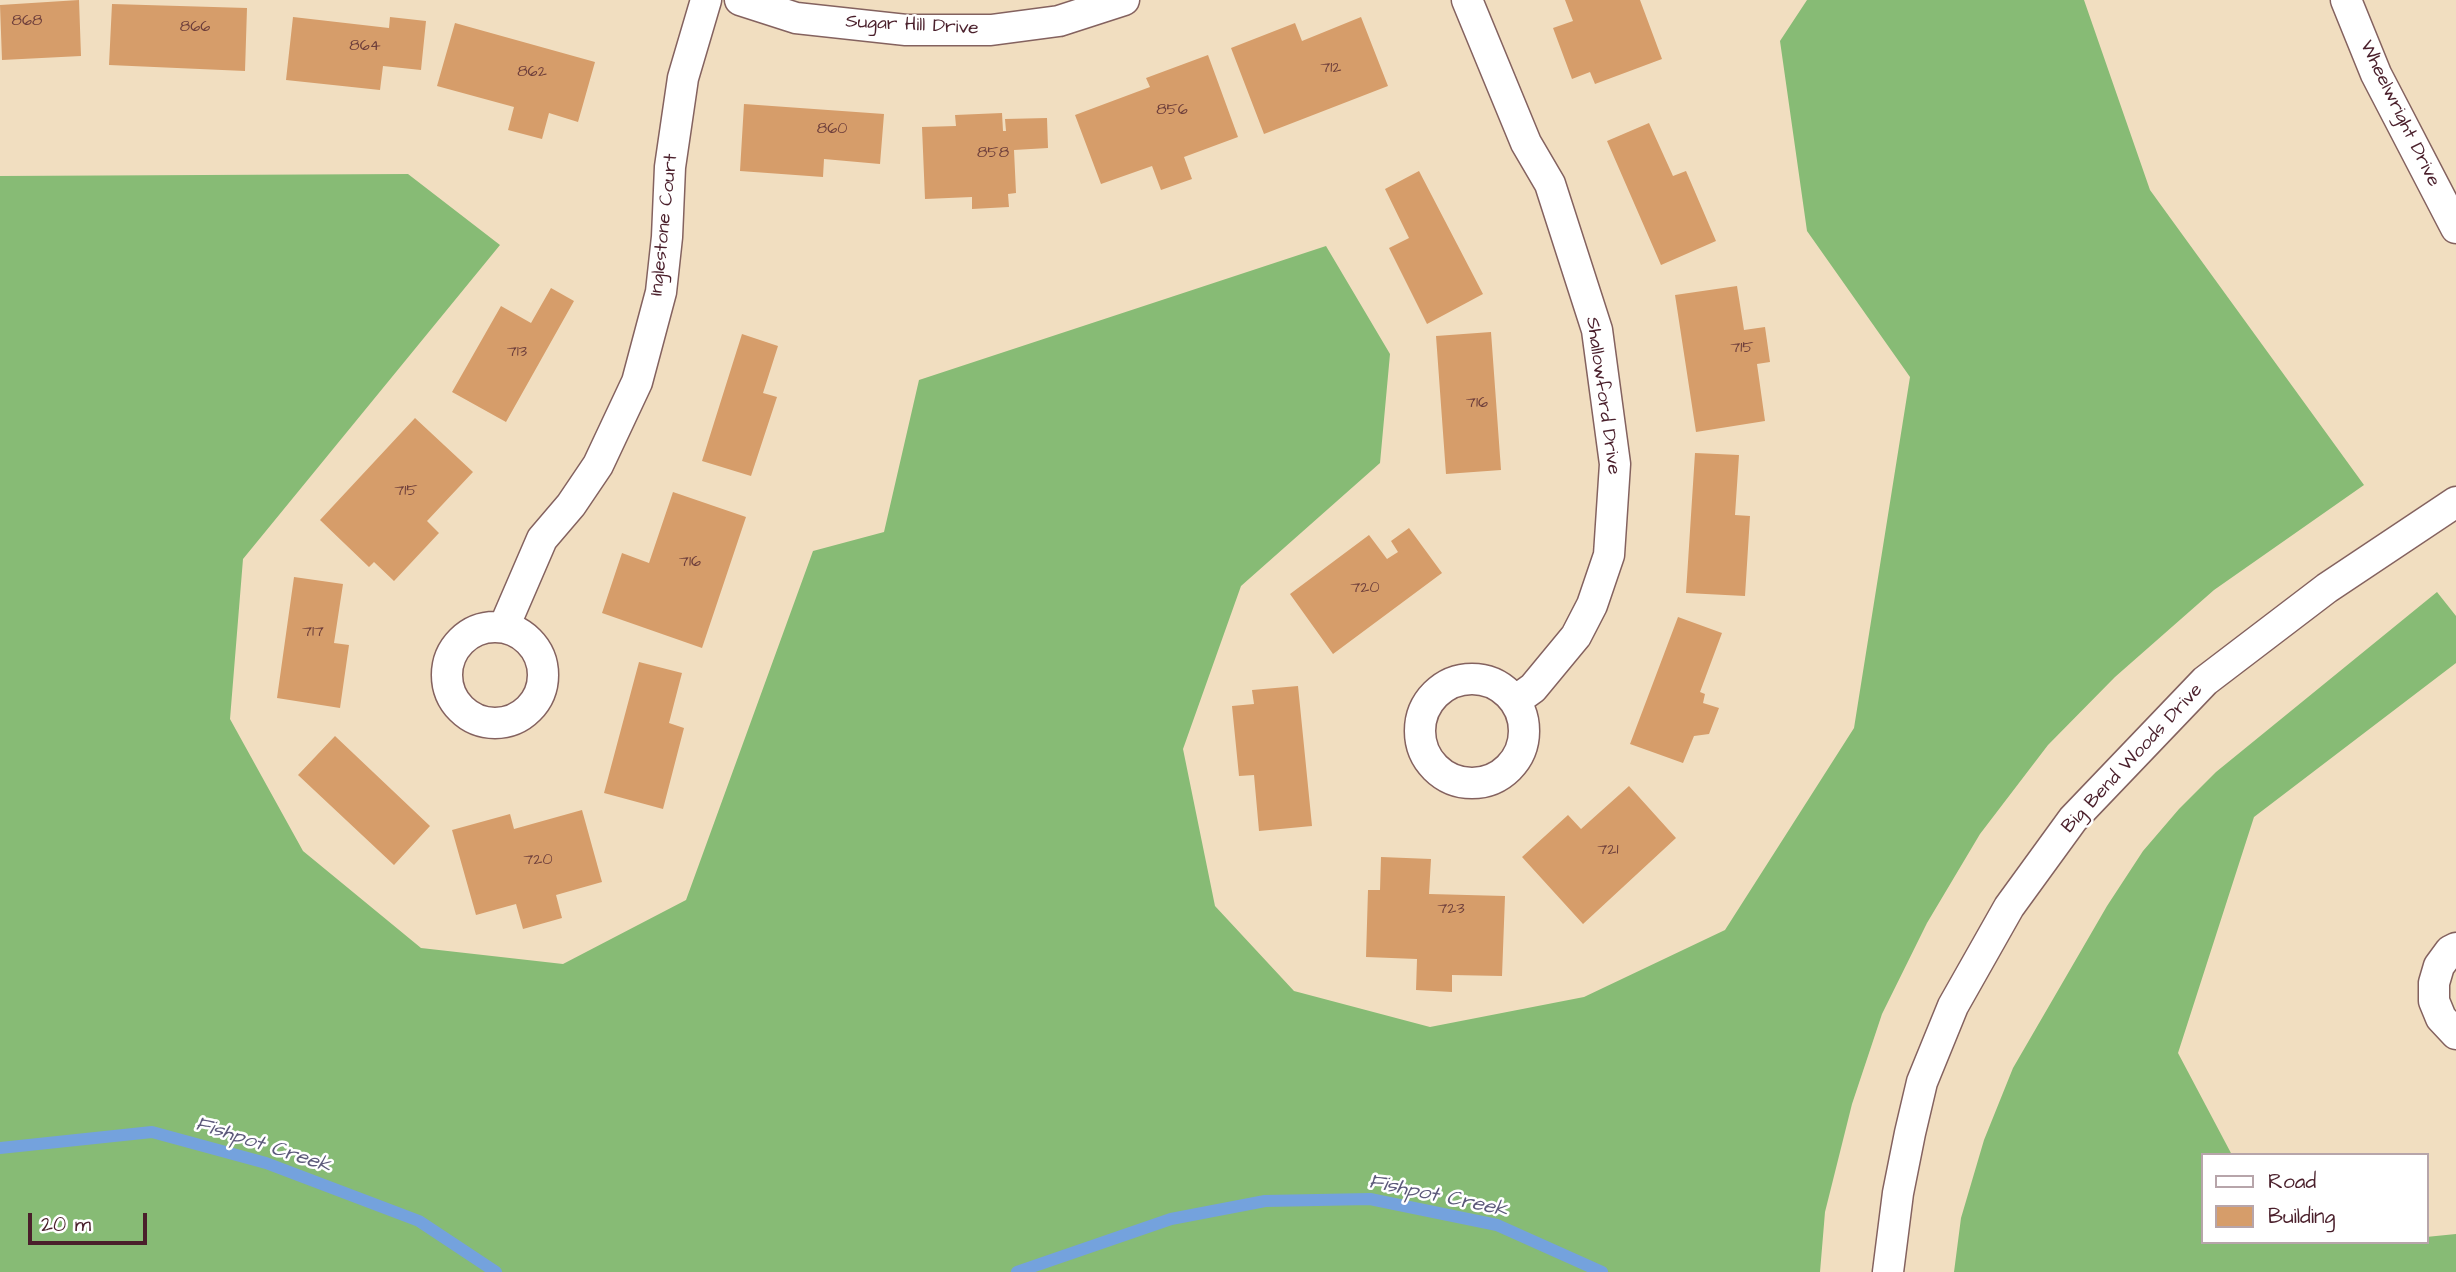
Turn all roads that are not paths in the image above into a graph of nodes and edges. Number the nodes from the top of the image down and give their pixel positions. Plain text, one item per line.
1 (706, 0) edge
2 (740, 0) edge
3 (1124, 0) edge
4 (1467, 0) edge
5 (2346, 0) edge
6 (2456, 228) edge
7 (2456, 502) edge
8 (504, 627) dead end
9 (1515, 701) dead end
10 (2456, 948) edge
11 (2456, 1034) edge
12 (1888, 1272) edge

1 - 8 street, Inglestone Court
2 - 3 street, Sugar Hill Drive
4 - 9 street, Shallowford Drive
5 - 6 street, Wheelwright Drive
7 - 12 street, Big Bend Woods Drive
10 - 11 street

